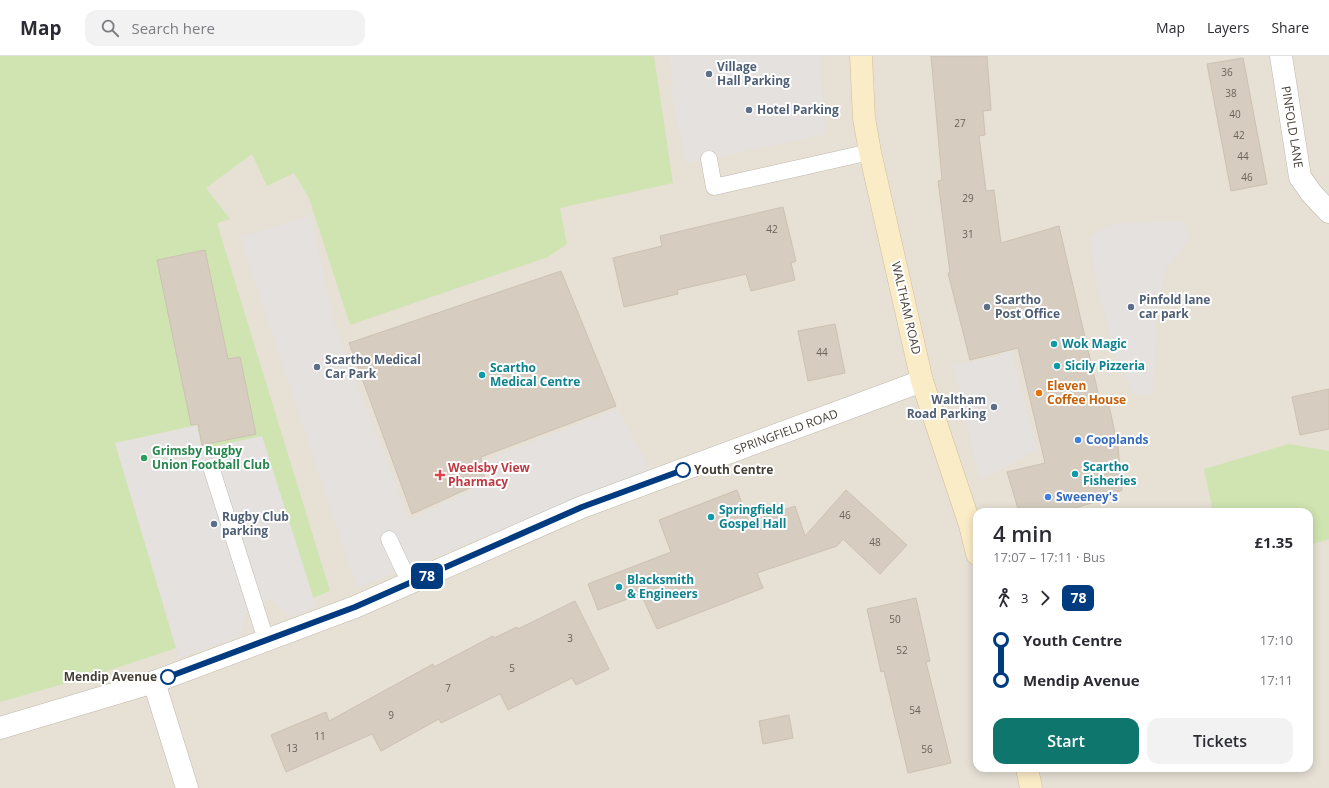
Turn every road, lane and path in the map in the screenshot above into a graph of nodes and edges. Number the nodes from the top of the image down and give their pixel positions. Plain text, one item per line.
1 (861, 56) edge
2 (1282, 56) edge
3 (870, 152) junction
4 (709, 159) dead end
5 (1329, 212) edge
6 (922, 381) junction
7 (211, 467) dead end
8 (973, 537) edge
9 (388, 539) dead end
10 (411, 583) junction
11 (266, 640) junction
12 (154, 682) junction
13 (0, 728) edge
14 (1028, 772) edge
15 (187, 788) edge
16 (1031, 788) edge

1 - 3 main road, WALTHAM ROAD
2 - 5 street, PINFOLD LANE
3 - 4 lane
3 - 6 main road, WALTHAM ROAD
6 - 8 main road, WALTHAM ROAD
6 - 10 street, SPRINGFIELD ROAD
7 - 11 lane
9 - 10 lane
10 - 11 street, SPRINGFIELD ROAD
11 - 12 street, SPRINGFIELD ROAD
12 - 13 street, SPRINGFIELD ROAD
12 - 15 street
14 - 16 main road

